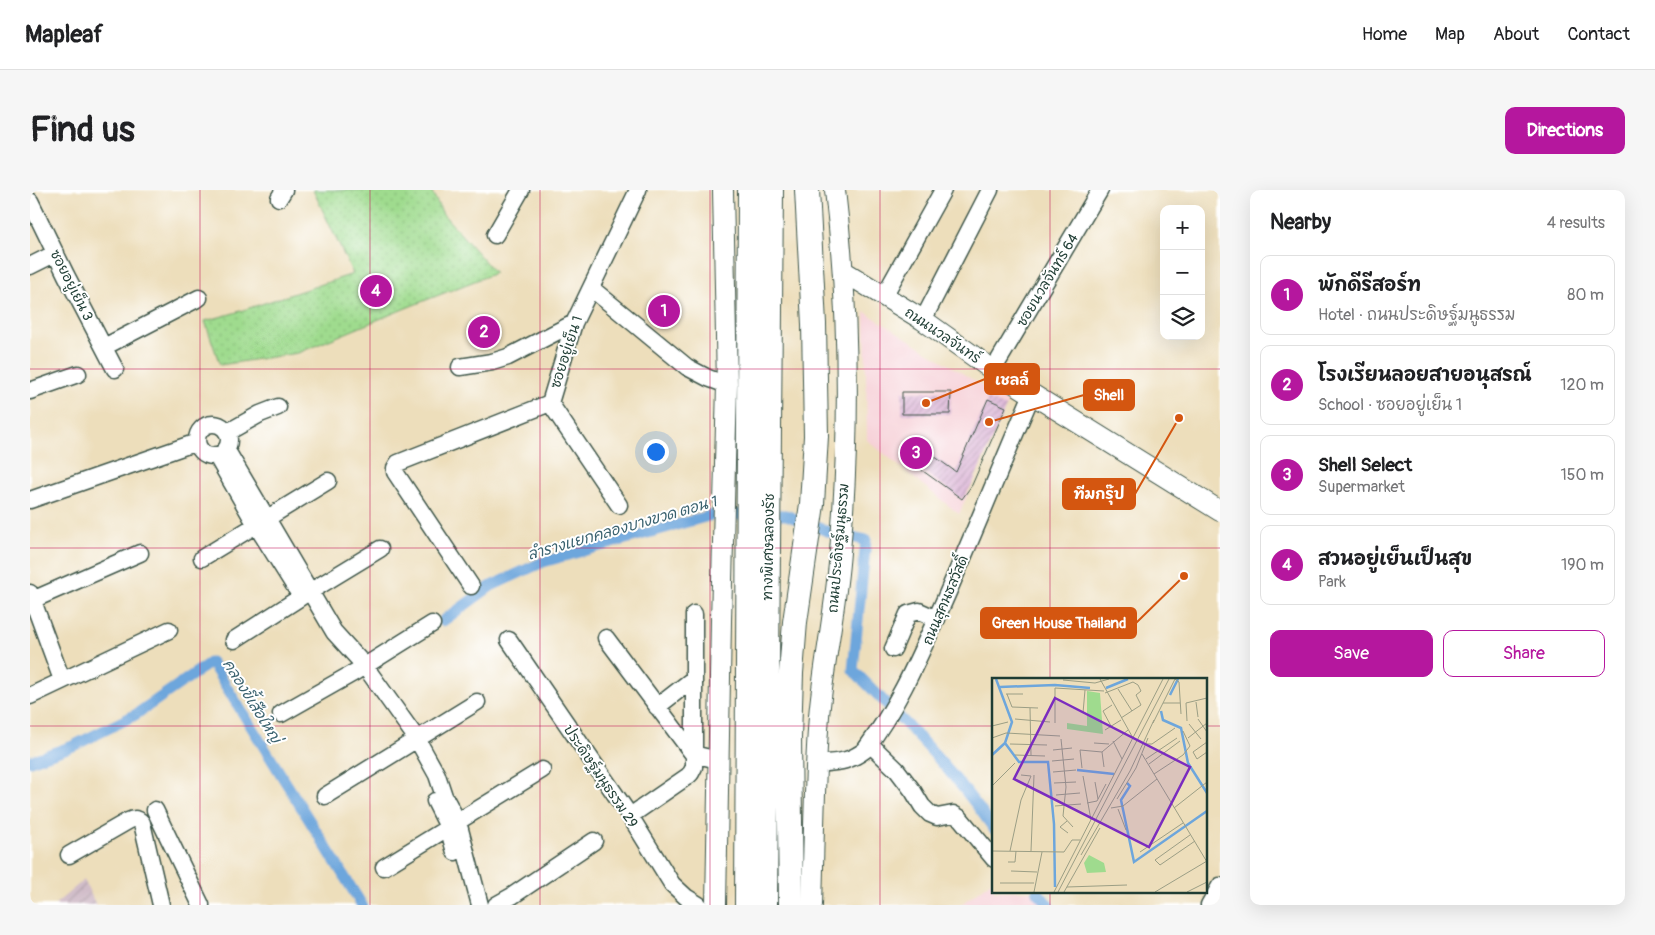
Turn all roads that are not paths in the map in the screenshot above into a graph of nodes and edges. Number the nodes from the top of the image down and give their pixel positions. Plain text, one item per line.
1 (522, 190) edge
2 (638, 190) edge
3 (750, 190) edge
4 (771, 190) edge
5 (807, 190) edge
6 (835, 190) edge
7 (942, 190) edge
8 (990, 190) edge
9 (1100, 190) edge
10 (719, 192) edge
11 (30, 201) edge
12 (495, 235) dead end
13 (56, 253) junction
14 (30, 266) edge
15 (843, 271) junction
16 (591, 288) junction
17 (884, 296) junction
18 (199, 298) dead end
19 (923, 320) junction
20 (574, 323) junction
21 (104, 347) junction
22 (460, 367) dead end
23 (115, 369) dead end
24 (993, 370) junction
25 (78, 374) dead end
26 (727, 385) junction
27 (30, 391) edge
28 (1032, 394) junction
29 (550, 403) junction
30 (278, 407) dead end
31 (228, 432) junction
32 (197, 442) junction
33 (221, 452) junction
34 (328, 481) dead end
35 (30, 500) edge
36 (619, 505) dead end
37 (1220, 511) edge
38 (261, 522) junction
39 (380, 549) dead end
40 (140, 553) dead end
41 (202, 558) dead end
42 (471, 586) dead end
43 (305, 594) junction
44 (31, 598) edge
45 (694, 614) dead end
46 (937, 619) junction
47 (432, 624) dead end
48 (169, 630) dead end
49 (606, 638) dead end
50 (234, 640) dead end
51 (509, 640) dead end
52 (892, 649) dead end
53 (359, 668) junction
54 (693, 679) junction
55 (62, 680) junction
56 (30, 696) edge
57 (477, 702) dead end
58 (657, 707) junction
59 (281, 714) dead end
60 (412, 742) junction
61 (870, 744) junction
62 (693, 754) junction
63 (718, 760) junction
64 (816, 764) junction
65 (542, 770) dead end
66 (325, 796) dead end
67 (154, 810) dead end
68 (630, 816) junction
69 (453, 824) junction
70 (594, 841) dead end
71 (69, 855) dead end
72 (992, 857) edge
73 (384, 867) dead end
74 (1220, 886) edge
75 (161, 905) edge
76 (201, 905) edge
77 (469, 905) edge
78 (480, 905) edge
79 (496, 905) edge
80 (699, 905) edge
81 (716, 905) edge
82 (746, 905) edge
83 (765, 905) edge
84 (791, 905) edge
85 (812, 905) edge
86 (1209, 905) edge

1 - 12 street
2 - 16 street, ซอยอยู่เย็น 1
3 - 82 highway, ทางพิเศษฉลองรัช
4 - 83 highway, ทางพิเศษฉลองรัช
5 - 84 highway
6 - 15 main road, ถนนประดิษฐ์มนูธรรม
7 - 17 street
8 - 19 street
9 - 24 street, ซอยนวลจันทร์ 64
10 - 26 main road
11 - 13 street, ซอยอยู่เย็น 3
13 - 14 street
13 - 21 street, ซอยอยู่เย็น 3
15 - 17 main road, ถนนนวลจันทร์
15 - 64 main road, ถนนประดิษฐ์มนูธรรม
16 - 20 street, ซอยอยู่เย็น 1
16 - 26 street
17 - 19 main road, ถนนนวลจันทร์
18 - 21 street
19 - 24 main road, ถนนนวลจันทร์
20 - 22 street
20 - 29 street, ซอยอยู่เย็น 1
21 - 23 street, ซอยอยู่เย็น 3
24 - 28 main road, ถนนนวลจันทร์
25 - 27 street
26 - 63 main road
28 - 37 main road, ถนนนวลจันทร์
28 - 46 street, ถนนสุคนธสวัสดิ์
29 - 36 street, ซอยอยู่เย็น 1
29 - 42 street
30 - 31 street
31 - 32 street
31 - 33 street
32 - 33 street
32 - 35 street
33 - 38 street
34 - 38 street
38 - 41 street
38 - 43 street
39 - 43 street
40 - 44 street
43 - 50 street
43 - 53 street
44 - 55 street
45 - 54 street
46 - 52 street
46 - 61 street, ถนนสุคนธสวัสดิ์
47 - 53 street
48 - 55 street
49 - 58 street
51 - 68 street, ประดิษฐ์มนูธรรม 29
53 - 59 street
53 - 60 street
54 - 58 street
54 - 62 street
55 - 56 street
57 - 60 street
58 - 62 street
60 - 66 street
60 - 69 street
61 - 64 street, ถนนสุคนธสวัสดิ์
61 - 72 street
62 - 63 street
62 - 68 street
63 - 81 main road
64 - 85 main road, ถนนประดิษฐ์มนูธรรม
65 - 69 street
67 - 76 street
68 - 80 street, ประดิษฐ์มนูธรรม 29
69 - 73 street
69 - 77 street
69 - 78 street
70 - 79 street
71 - 75 street
74 - 86 street

